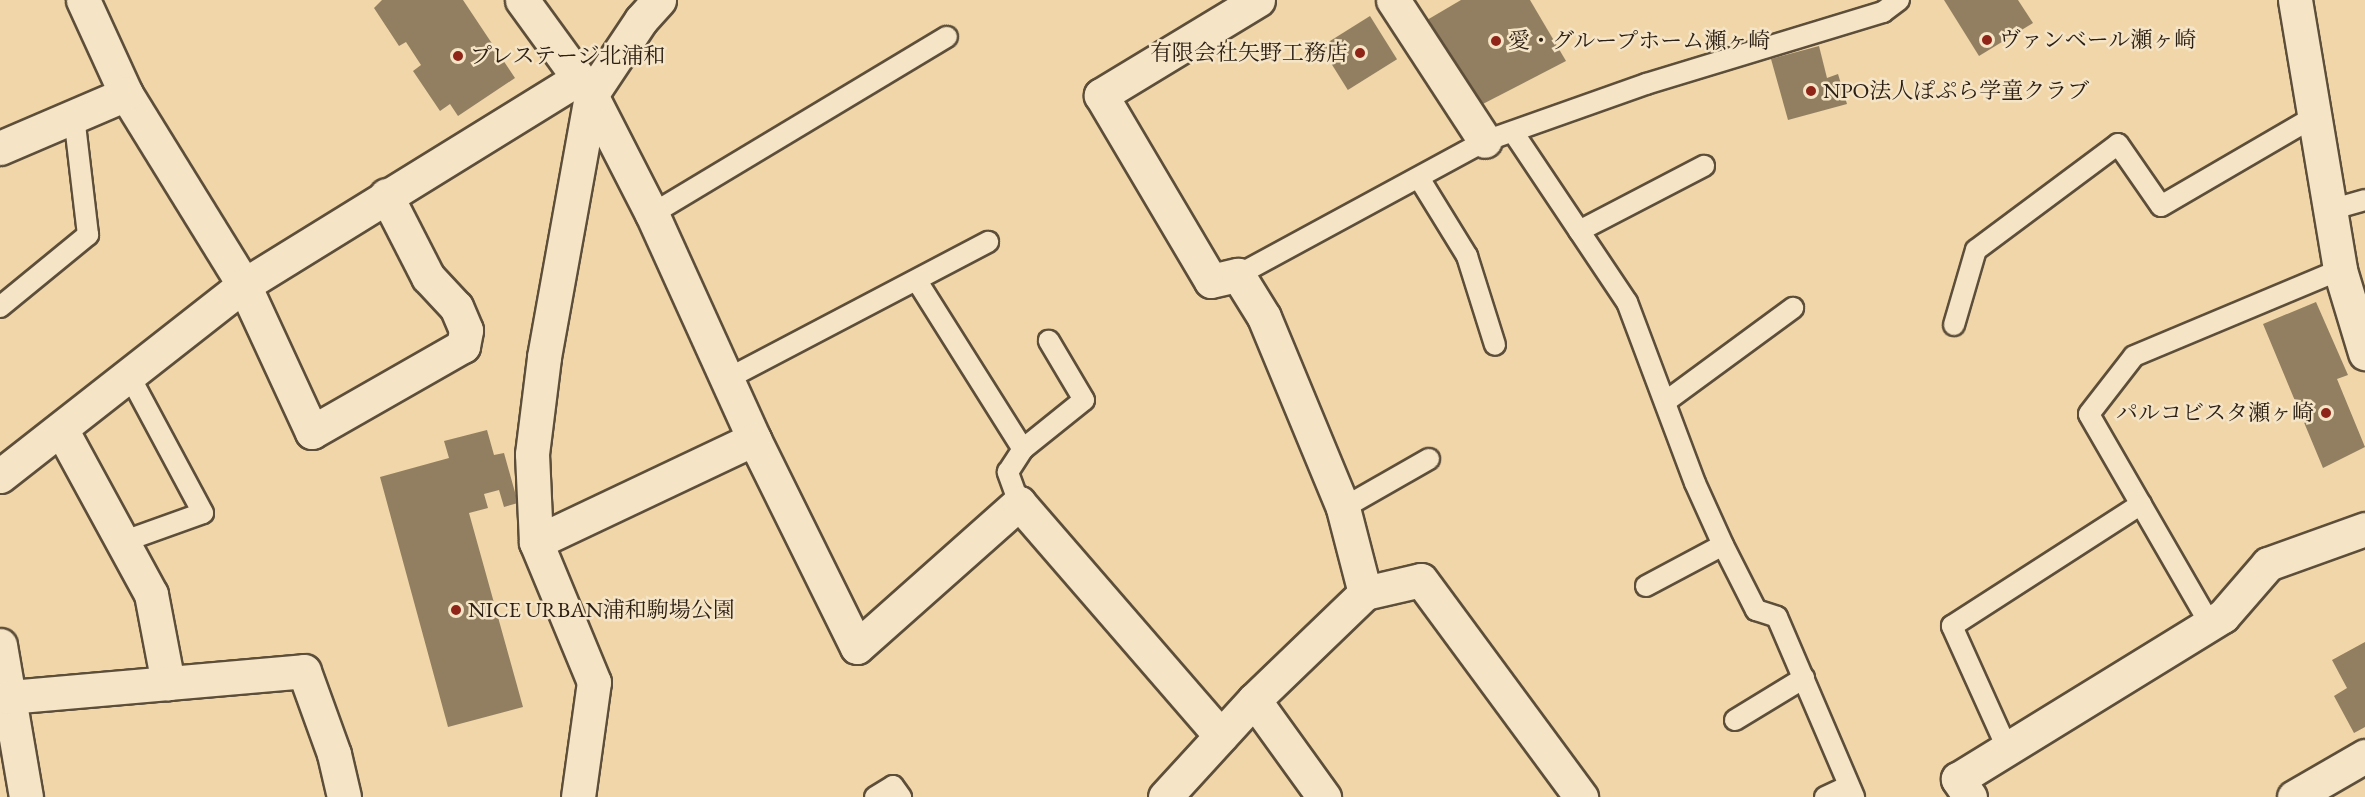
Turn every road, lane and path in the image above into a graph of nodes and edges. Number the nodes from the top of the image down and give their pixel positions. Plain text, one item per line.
1 (82, 0) edge
2 (522, 0) edge
3 (659, 0) edge
4 (1258, 0) edge
5 (1393, 0) edge
6 (1899, 0) edge
7 (2295, 0) edge
8 (946, 37) dead end
9 (584, 87) junction
10 (126, 94) junction
11 (74, 116) junction
12 (2314, 117) junction
13 (1499, 136) junction
14 (0, 148) edge
15 (1704, 166) dead end
16 (1419, 178) junction
17 (386, 195) junction
18 (2365, 200) edge
19 (2330, 210) junction
20 (652, 214) junction
21 (1579, 231) junction
22 (988, 242) dead end
23 (2340, 270) junction
24 (1238, 275) junction
25 (917, 281) junction
26 (243, 285) junction
27 (0, 307) edge
28 (1793, 308) dead end
29 (1954, 325) dead end
30 (1049, 341) dead end
31 (1495, 345) dead end
32 (2365, 353) edge
33 (129, 375) junction
34 (727, 379) junction
35 (1665, 402) junction
36 (61, 429) junction
37 (754, 439) junction
38 (1023, 449) junction
39 (1429, 459) dead end
40 (0, 476) edge
41 (1019, 503) junction
42 (2141, 504) junction
43 (1343, 508) junction
44 (2365, 529) edge
45 (122, 542) junction
46 (536, 542) junction
47 (1723, 545) junction
48 (1646, 586) dead end
49 (1365, 593) junction
50 (2210, 624) junction
51 (0, 645) edge
52 (1804, 678) junction
53 (168, 683) junction
54 (9, 697) junction
55 (1254, 700) junction
56 (1735, 720) dead end
57 (1221, 736) junction
58 (2007, 748) junction
59 (2365, 756) edge
60 (1852, 791) edge
61 (26, 797) edge
62 (344, 797) edge
63 (578, 797) edge
64 (875, 797) edge
65 (901, 797) edge
66 (1165, 797) edge
67 (1324, 797) edge
68 (1581, 797) edge
69 (1825, 797) edge
70 (1970, 797) edge
71 (2294, 797) edge

1 - 10 street
2 - 9 street
3 - 9 street
4 - 24 street
5 - 13 street
6 - 13 lane
7 - 12 street
8 - 20 lane
9 - 17 street
9 - 20 street
9 - 46 street
10 - 11 street
10 - 26 street
11 - 14 street
11 - 27 lane
12 - 19 street
12 - 29 lane
13 - 16 lane
13 - 21 lane
15 - 21 lane
16 - 24 lane
16 - 31 lane
17 - 26 street
17 - 26 street
18 - 19 lane
19 - 23 street
20 - 34 street
21 - 35 lane
22 - 25 lane
23 - 32 street
23 - 42 lane
24 - 43 street
25 - 34 lane
25 - 38 lane
26 - 33 street
28 - 35 lane
30 - 38 lane
33 - 36 street
33 - 45 lane
34 - 37 street
35 - 47 lane
36 - 40 street
36 - 45 street
37 - 41 street
37 - 46 street
38 - 41 lane
39 - 43 lane
41 - 57 street
42 - 50 lane
42 - 58 lane
43 - 49 street
44 - 50 street
45 - 53 street
46 - 63 street
47 - 48 lane
47 - 52 lane
49 - 55 street
49 - 68 street
50 - 58 street
51 - 54 street
52 - 56 lane
52 - 60 lane
53 - 54 street
53 - 62 street
54 - 61 street
55 - 57 street
55 - 67 street
57 - 66 street
58 - 70 street
59 - 71 street
60 - 69 lane
64 - 65 lane

